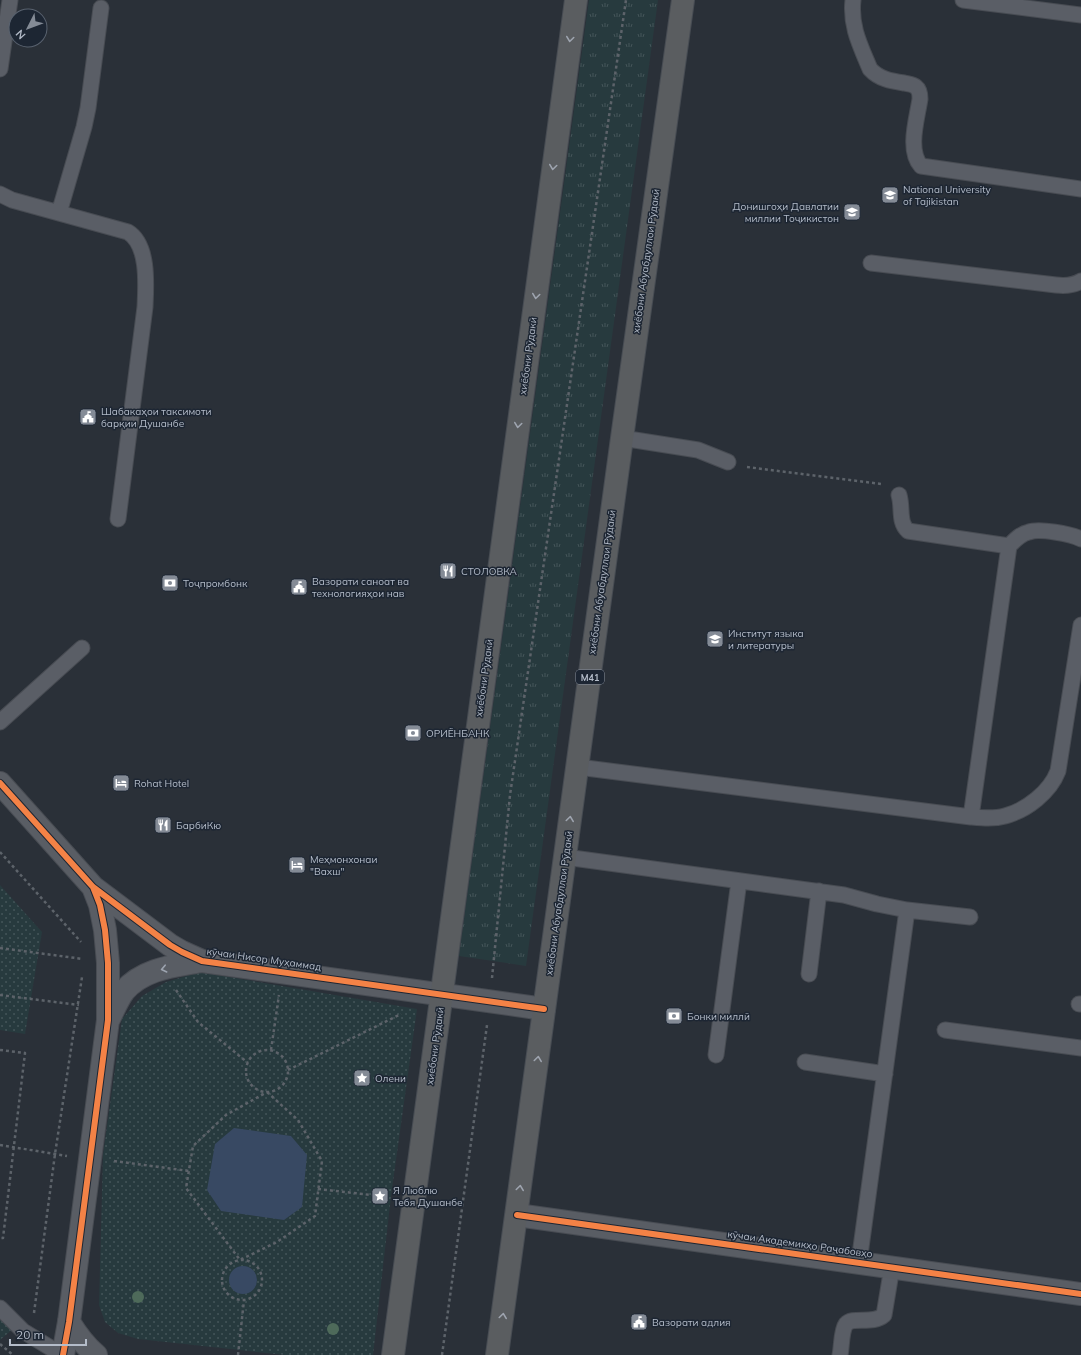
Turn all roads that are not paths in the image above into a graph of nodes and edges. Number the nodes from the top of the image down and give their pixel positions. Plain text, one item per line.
1 (10, 0) edge
2 (576, 0) edge
3 (683, 0) edge
4 (853, 0) edge
5 (963, 0) edge
6 (101, 8) dead end
7 (1081, 16) edge
8 (0, 69) edge
9 (1081, 189) edge
10 (0, 194) edge
11 (58, 213) junction
12 (871, 263) dead end
13 (1081, 280) edge
14 (622, 438) junction
15 (728, 462) road end
16 (899, 495) road end
17 (118, 519) dead end
18 (1081, 539) edge
19 (1009, 546) junction
20 (1081, 625) edge
21 (82, 648) dead end
22 (0, 722) edge
23 (578, 767) junction
24 (0, 783) edge
25 (971, 817) junction
26 (565, 857) junction
27 (740, 881) junction
28 (92, 887) junction
29 (819, 891) junction
30 (907, 910) junction
31 (970, 917) dead end
32 (202, 961) junction
33 (808, 974) dead end
34 (442, 994) junction
35 (544, 1009) junction
36 (108, 1020) junction
37 (944, 1030) dead end
38 (1081, 1048) edge
39 (716, 1055) dead end
40 (805, 1062) dead end
41 (885, 1074) junction
42 (517, 1215) junction
43 (859, 1262) junction
44 (892, 1267) junction
45 (1081, 1294) edge
46 (0, 1308) edge
47 (69, 1322) junction
48 (62, 1355) edge
49 (96, 1355) edge
50 (393, 1355) edge
51 (497, 1355) edge
52 (840, 1355) edge

1 - 8 lane
2 -> 34 highway, хиёбони Рӯдакӣ
3 - 14 highway, хиёбони Абуабдуллои Рӯдакӣ / M41
4 - 9 lane
5 - 7 lane
6 - 11 lane
10 - 11 lane
11 - 17 lane
12 - 13 lane
14 - 15 lane
14 - 23 highway, хиёбони Абуабдуллои Рӯдакӣ / M41
16 - 19 lane
18 - 19 lane
19 - 25 lane
20 - 25 lane
21 - 22 lane
23 - 25 lane
26 -> 23 highway, хиёбони Абуабдуллои Рӯдакӣ / M41
24 - 28 street, кӯчаи Нисор Муҳаммад
26 - 27 lane
26 - 35 highway, хиёбони Абуабдуллои Рӯдакӣ / M41
27 - 29 lane
27 - 39 lane
28 - 32 street, кӯчаи Нисор Муҳаммад
28 - 36 street
29 - 30 lane
29 - 33 lane
30 - 31 lane
30 - 41 lane
32 - 34 street, кӯчаи Нисор Муҳаммад
32 -> 36 street, кӯчаи Нисор Муҳаммад
34 - 35 street, кӯчаи Нисор Муҳаммад
34 - 50 highway, хиёбони Рӯдакӣ
42 -> 35 highway, хиёбони Абуабдуллои Рӯдакӣ / M41
36 - 47 street
37 - 38 lane
40 - 41 lane
41 - 43 lane
42 - 43 street, кӯчаи Академикҳо Раҷабовҳо
51 -> 42 highway, хиёбони Абуабдуллои Рӯдакӣ / M41
43 - 44 street, кӯчаи Академикҳо Раҷабовҳо
44 - 45 street, кӯчаи Академикҳо Раҷабовҳо
44 - 52 lane
46 - 48 lane
47 - 48 street
47 - 49 street

